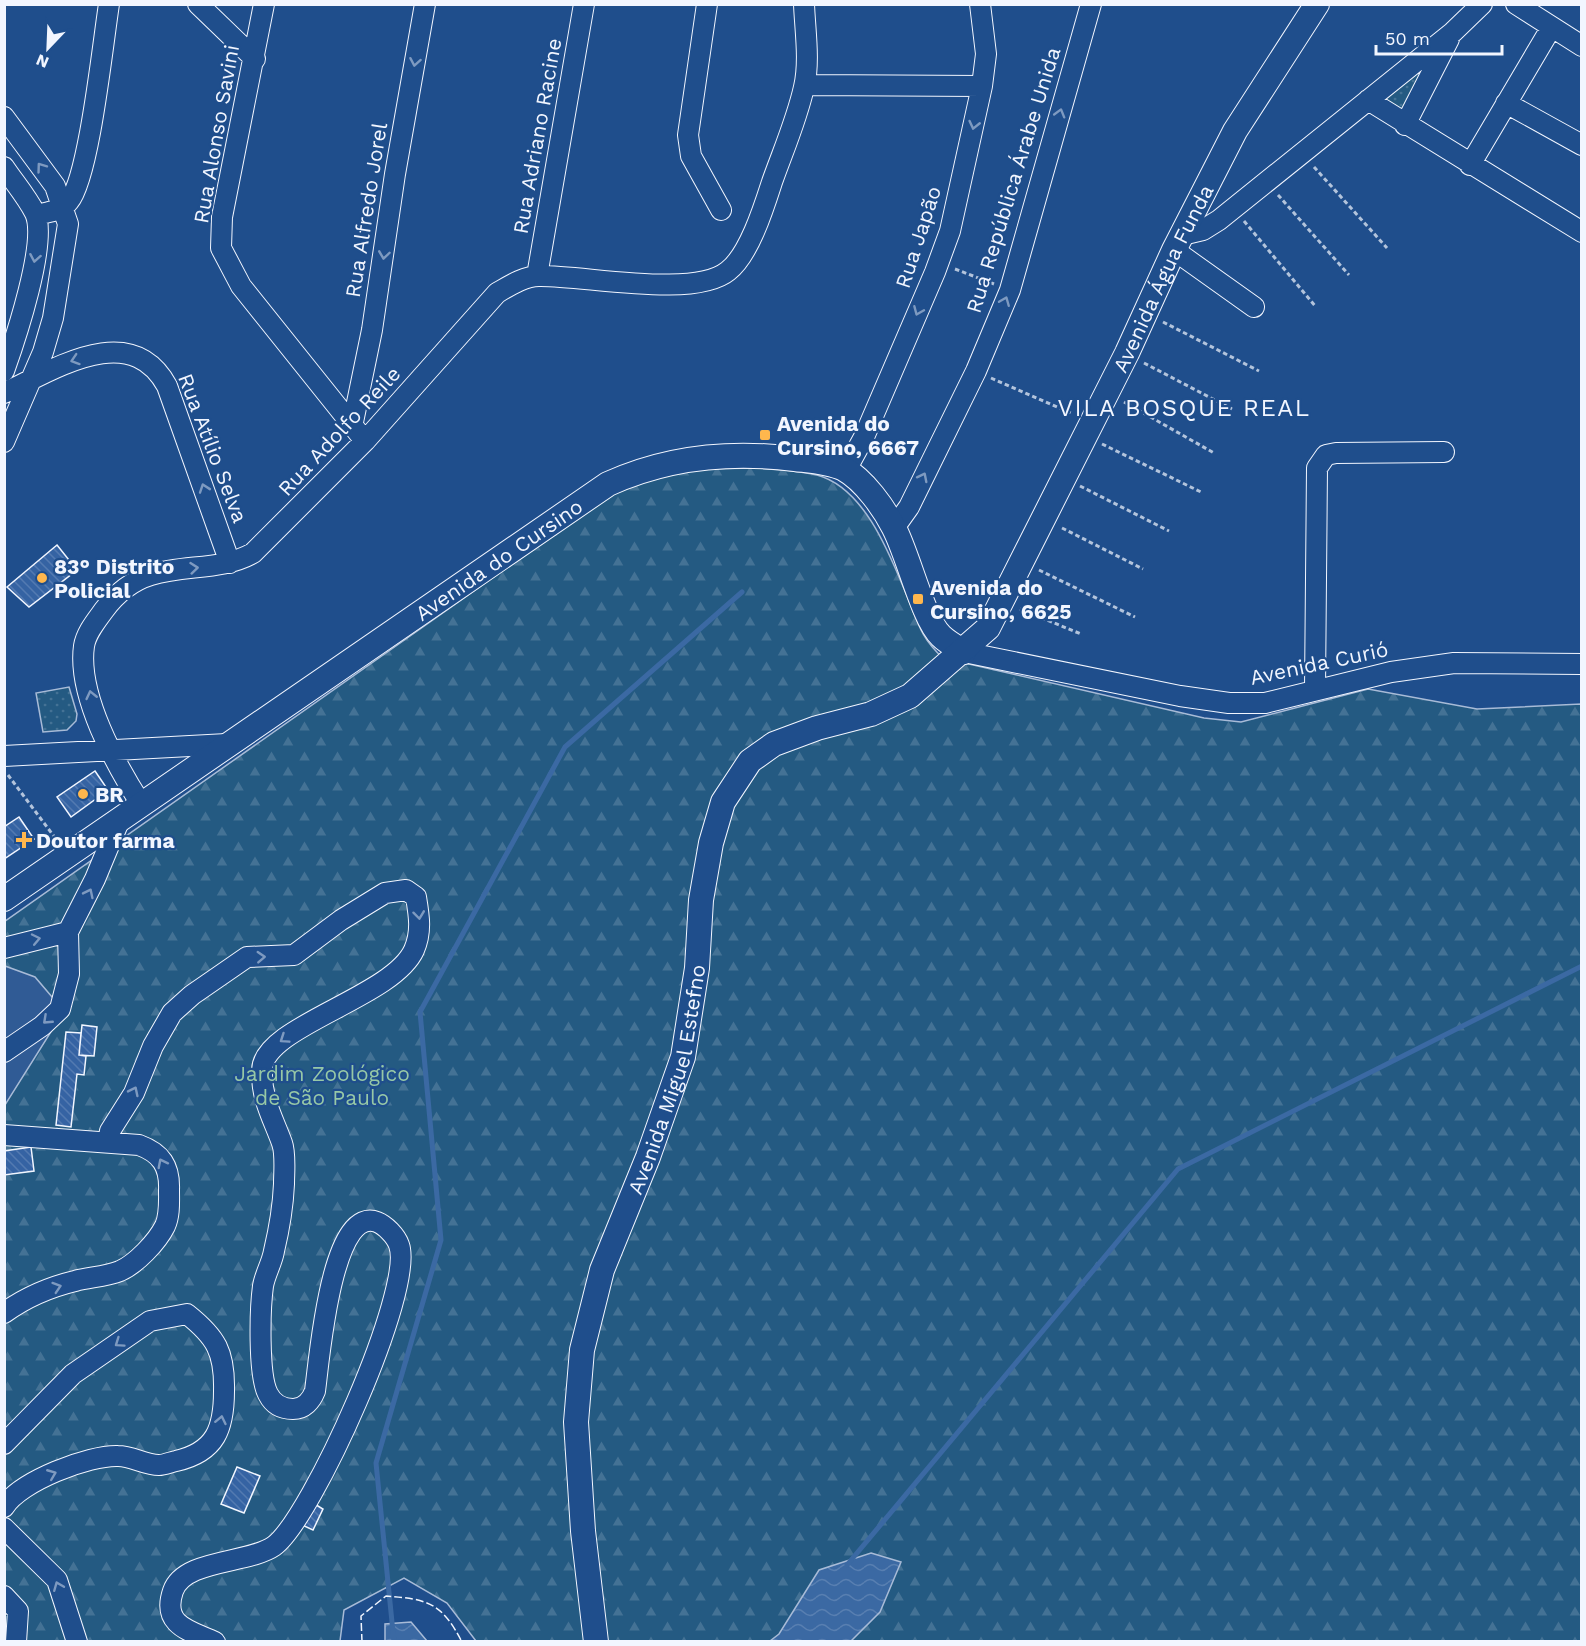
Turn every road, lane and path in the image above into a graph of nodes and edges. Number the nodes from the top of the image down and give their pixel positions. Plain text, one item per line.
1 (109, 4) edge
2 (198, 4) edge
3 (264, 4) edge
4 (425, 4) edge
5 (584, 4) edge
6 (707, 4) edge
7 (804, 4) edge
8 (980, 4) edge
9 (1090, 4) edge
10 (1317, 4) edge
11 (1482, 4) edge
12 (1516, 4) edge
13 (1551, 28) junction
14 (1453, 32) junction
15 (1581, 46) edge
16 (255, 59) junction
17 (805, 85) junction
18 (982, 86) junction
19 (1368, 100) junction
20 (1506, 104) junction
21 (4, 117) edge
22 (1405, 125) junction
23 (1581, 145) edge
24 (1301, 152) junction
25 (1470, 165) junction
26 (4, 167) edge
27 (1267, 183) junction
28 (63, 208) junction
29 (1233, 209) junction
30 (721, 210) dead end
31 (36, 215) junction
32 (1581, 232) edge
33 (1178, 242) junction
34 (1387, 248) dead end
35 (938, 263) junction
36 (1349, 274) dead end
37 (537, 276) junction
38 (1010, 290) junction
39 (1254, 307) dead end
40 (1316, 307) dead end
41 (1145, 313) junction
42 (9, 341) edge
43 (43, 352) junction
44 (1127, 353) junction
45 (1259, 370) dead end
46 (4, 371) edge
47 (976, 371) junction
48 (32, 380) junction
49 (4, 393) edge
50 (1107, 393) junction
51 (1232, 409) dead end
52 (353, 422) junction
53 (1088, 429) junction
54 (365, 441) junction
55 (4, 442) edge
56 (1444, 452) dead end
57 (1214, 453) dead end
58 (846, 470) junction
59 (1063, 477) junction
60 (1201, 492) dead end
61 (1041, 518) junction
62 (894, 528) junction
63 (1169, 531) dead end
64 (1021, 561) junction
65 (230, 563) junction
66 (1143, 568) dead end
67 (1002, 601) junction
68 (1135, 617) dead end
69 (1080, 634) dead end
70 (963, 652) junction
71 (1581, 664) edge
72 (1315, 689) junction
73 (227, 744) junction
74 (110, 750) junction
75 (4, 756) edge
76 (4, 770) edge
77 (141, 804) junction
78 (120, 819) junction
79 (68, 855) junction
80 (4, 899) edge
81 (68, 932) junction
82 (4, 948) edge
83 (4, 1052) edge
84 (4, 1135) edge
85 (108, 1142) junction
86 (4, 1313) edge
87 (4, 1444) edge
88 (4, 1507) edge
89 (4, 1528) edge
90 (4, 1596) edge
91 (16, 1641) edge
92 (77, 1641) edge
93 (215, 1641) edge
94 (596, 1641) edge

1 - 28 street
2 - 16 street
3 - 16 street, Rua Alonso Savini
4 -> 52 street, Rua Alfredo Jorel
5 - 37 street, Rua Adriano Racine
6 - 30 street
7 - 17 street
8 - 18 street, Rua Japão
38 -> 9 street, Rua República Árabe Unida
10 - 33 main road, Avenida Água Funda
11 - 14 street
12 - 13 street
13 - 15 street
13 - 20 street
14 - 19 street
14 - 22 street
16 - 52 street, Rua Alonso Savini
17 - 18 street
17 - 37 street, Rua Adolfo Reile
18 -> 35 street, Rua Japão
19 - 22 street
19 - 24 street
20 - 23 street
20 - 25 street
28 -> 21 street
22 - 25 street
24 - 27 street
24 - 34 path
25 - 32 street
26 - 31 street
27 - 29 street
27 - 36 path
28 - 31 street
28 - 43 street
29 - 33 street
29 - 40 path
31 -> 42 street
33 - 39 street
33 - 41 main road, Avenida Água Funda
35 - 38 path
35 -> 58 street, Rua Japão
37 - 54 street, Rua Adolfo Reile
47 -> 38 street, Rua República Árabe Unida
41 - 44 main road, Avenida Água Funda
41 - 45 path
42 - 43 street
42 - 46 street
43 - 48 street
44 - 50 main road, Avenida Água Funda
44 - 51 path
47 - 53 path
62 -> 47 street, Rua República Árabe Unida
48 - 49 street, Rua Atílio Selva
48 - 55 street
65 -> 48 street, Rua Atílio Selva
50 - 53 main road, Avenida Água Funda
50 - 57 path
52 - 54 street, Rua Alonso Savini
53 - 59 main road, Avenida Água Funda
53 - 60 path
54 - 65 street, Rua Adolfo Reile
56 - 72 street
58 - 62 main road, Avenida do Cursino
58 - 73 main road, Avenida do Cursino
59 - 61 main road, Avenida Água Funda
59 - 63 path
61 - 64 main road, Avenida Água Funda
61 - 66 path
62 - 70 main road, Avenida do Cursino
64 - 67 main road, Avenida Água Funda
64 - 68 path
74 -> 65 street, Rua Adolfo Reile
67 - 69 path
67 - 70 main road, Avenida Água Funda
70 - 72 street, Avenida Curió
70 - 94 main road, Avenida Miguel Estefno
71 - 72 street, Avenida Curió
73 - 74 street
73 - 77 main road, Avenida do Cursino
74 - 75 street
74 - 77 street, Rua Adolfo Reile
76 - 79 path
77 - 78 main road, Avenida do Cursino
78 - 79 main road, Avenida do Cursino
81 -> 78 street
79 - 80 main road, Avenida do Cursino
82 -> 81 street
81 -> 83 street
84 - 85 street
86 -> 85 street
85 -> 93 street
88 -> 87 street
92 -> 89 street
90 - 91 street

